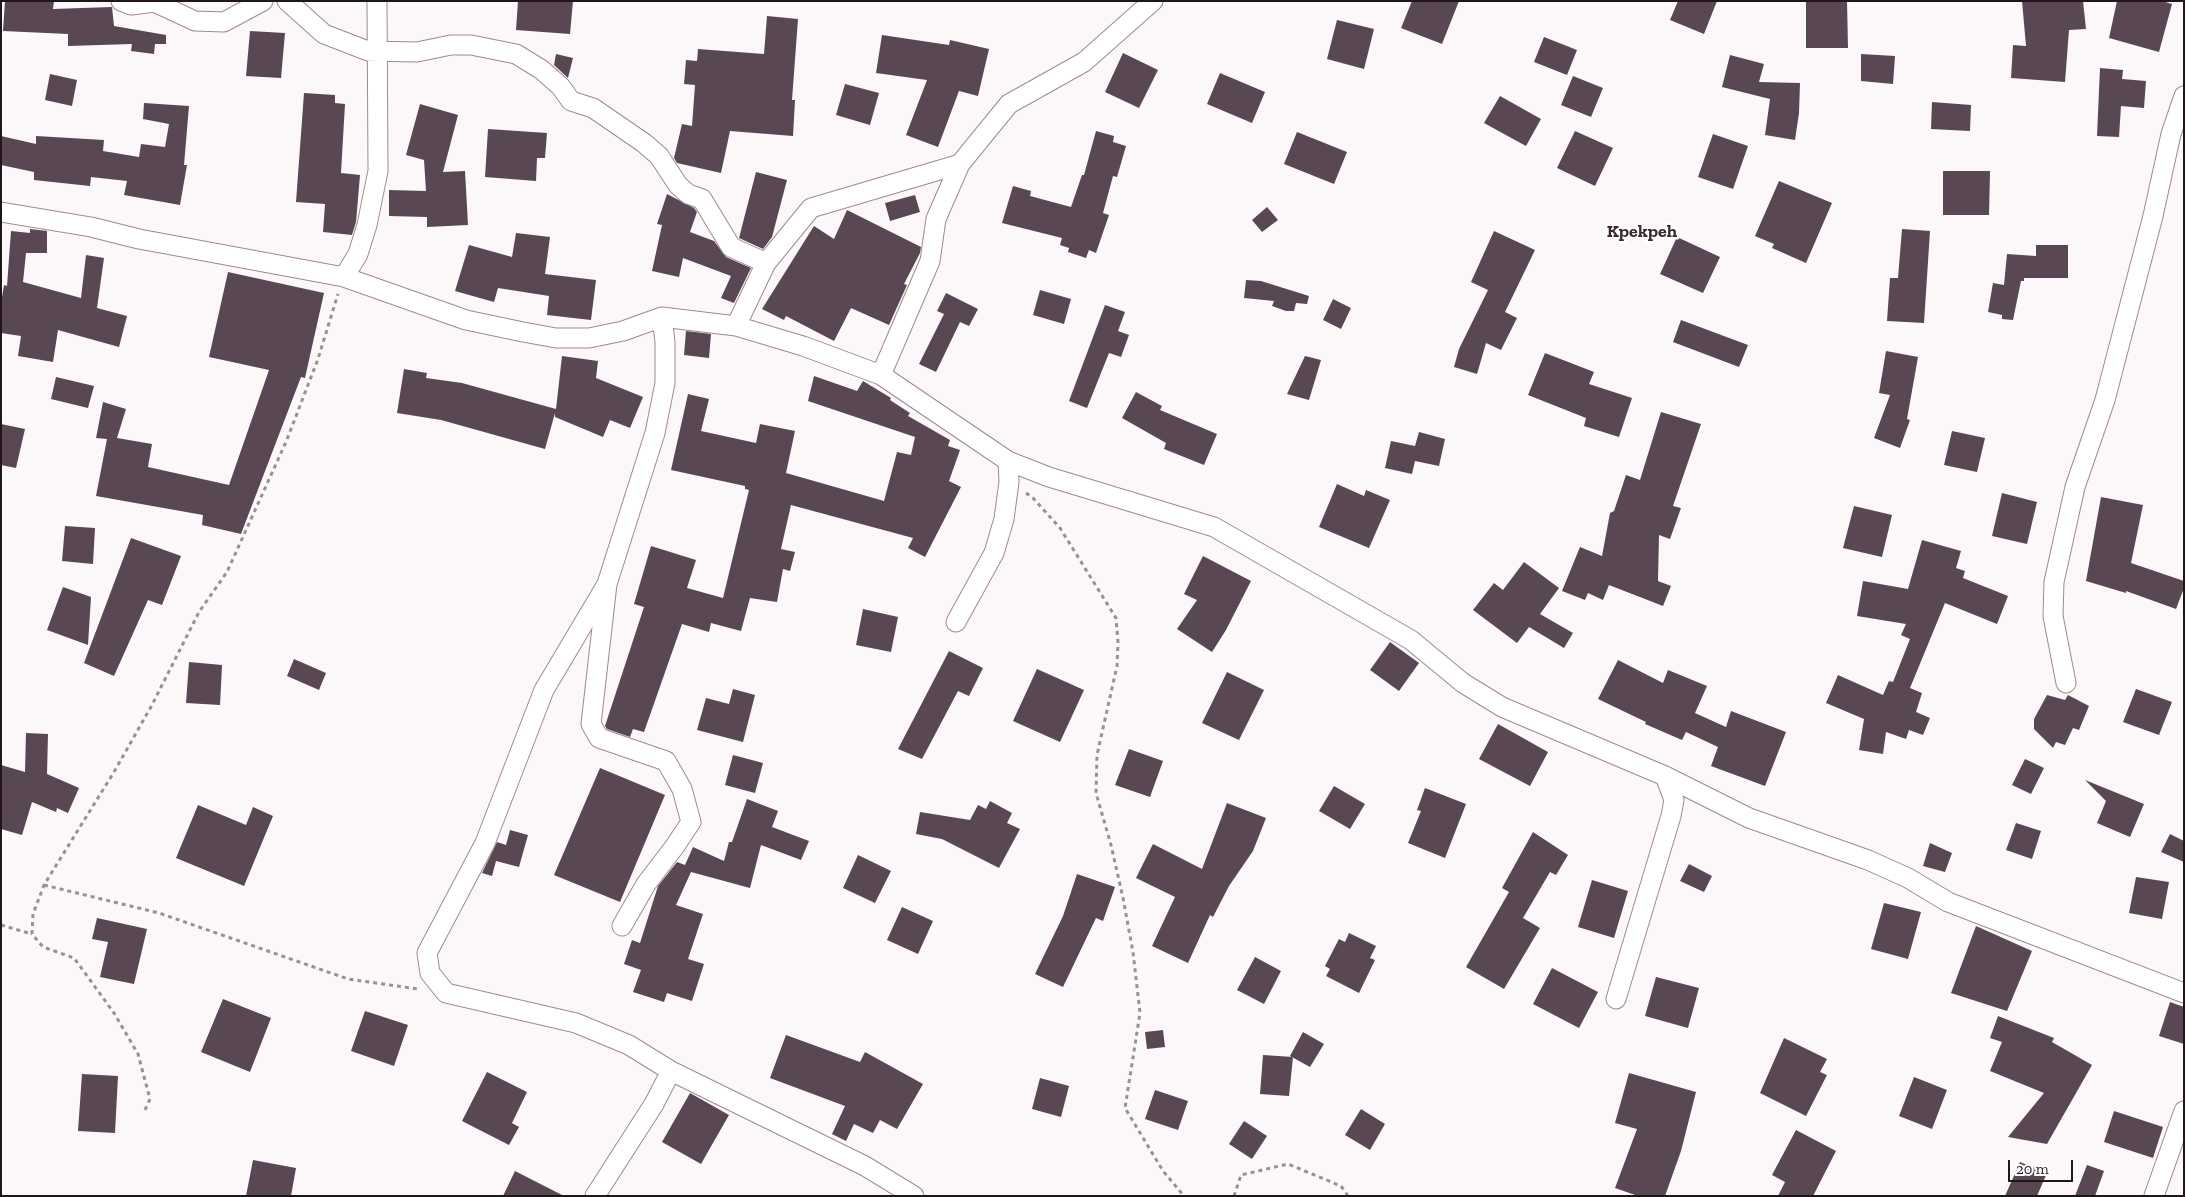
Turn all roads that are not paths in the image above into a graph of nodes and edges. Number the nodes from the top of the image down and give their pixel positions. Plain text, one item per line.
1 (121, 1) edge
2 (262, 1) edge
3 (287, 1) edge
4 (377, 1) edge
5 (1153, 1) edge
6 (376, 51) junction
7 (2184, 96) edge
8 (960, 164) junction
9 (1, 212) edge
10 (766, 263) junction
11 (344, 277) junction
12 (662, 317) junction
13 (736, 326) junction
14 (881, 376) junction
15 (1008, 461) junction
16 (607, 584) junction
17 (956, 622) dead end
18 (2066, 683) dead end
19 (1665, 776) junction
20 (622, 926) dead end
21 (2184, 994) edge
22 (1616, 999) dead end
23 (671, 1071) junction
24 (2184, 1111) edge
25 (595, 1196) edge
26 (914, 1196) edge
27 (2154, 1196) edge

1 - 2 street
3 - 6 street
4 - 6 street
5 - 8 street
6 - 10 street
6 - 11 street
7 - 18 street
8 - 10 street
8 - 14 street
9 - 11 street
10 - 13 street
11 - 12 street
12 - 13 street
12 - 16 street
13 - 14 street
14 - 15 street
15 - 17 street
15 - 19 street
16 - 20 street
16 - 23 street
19 - 21 street
19 - 22 street
23 - 25 street
23 - 26 street
24 - 27 street

